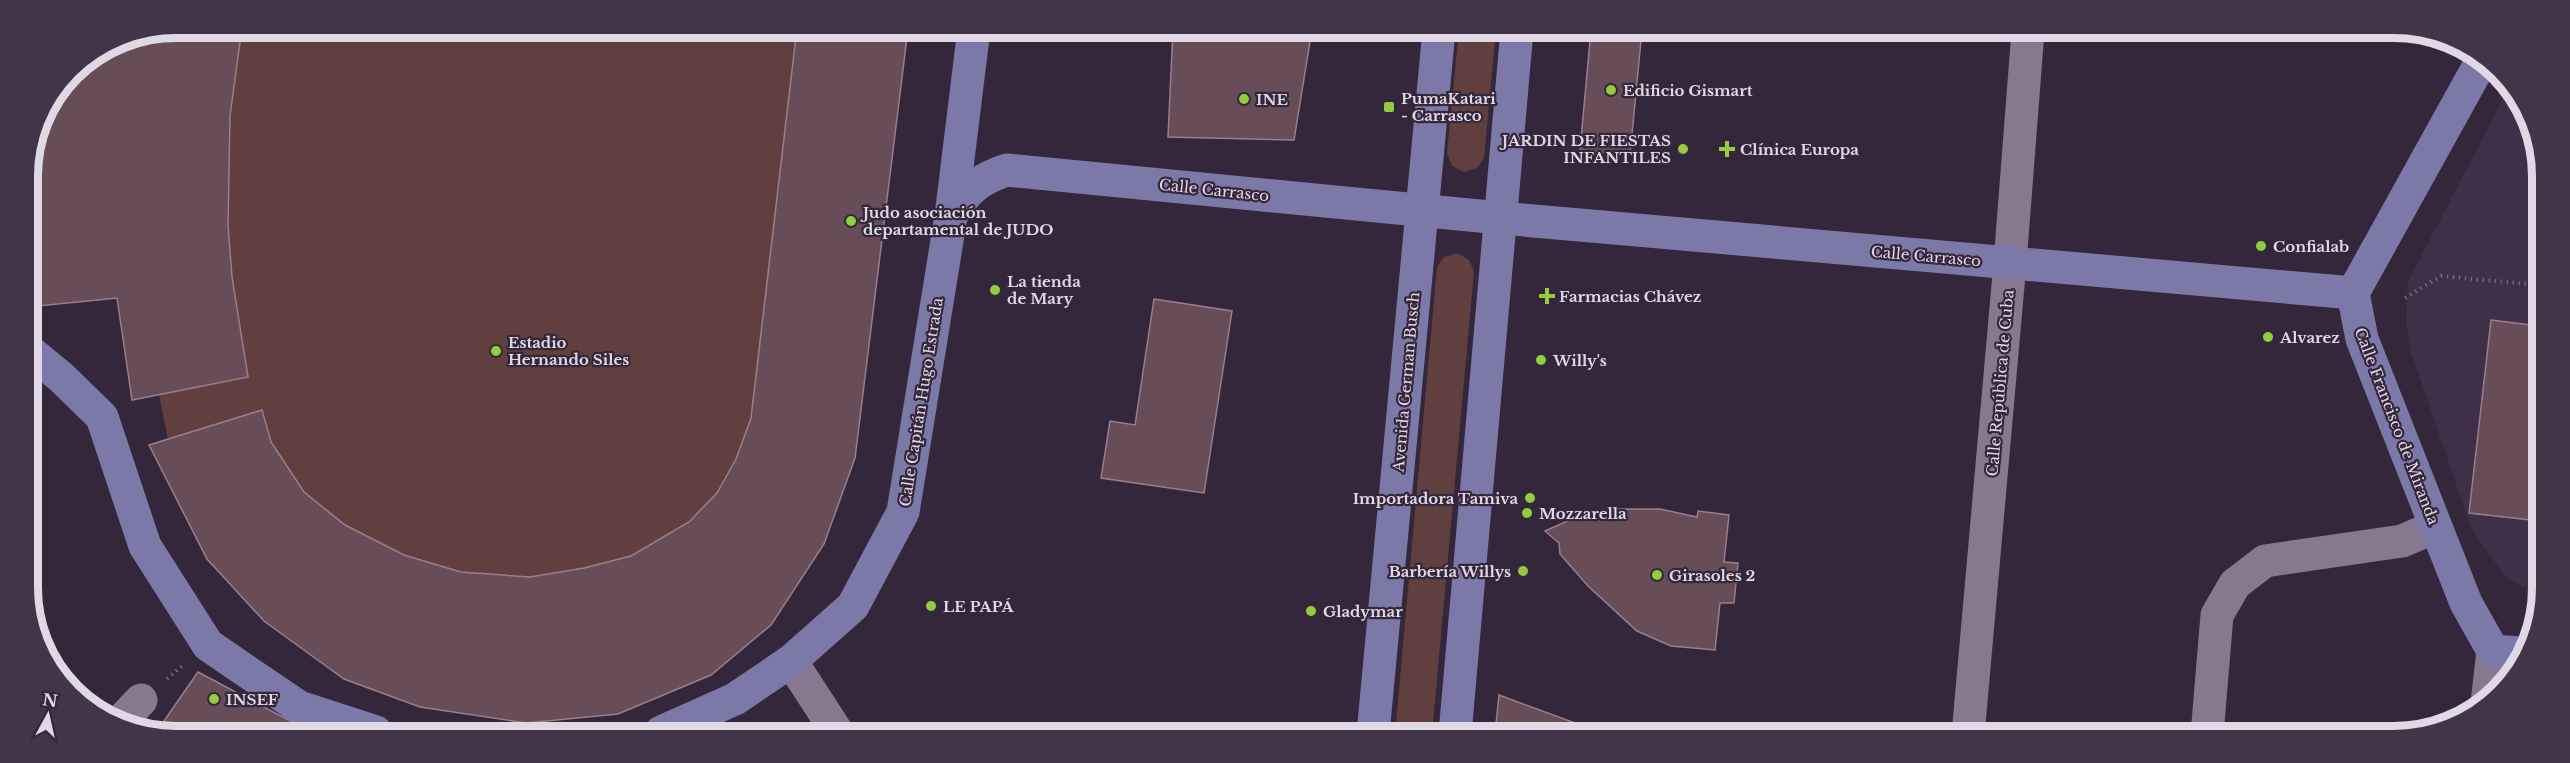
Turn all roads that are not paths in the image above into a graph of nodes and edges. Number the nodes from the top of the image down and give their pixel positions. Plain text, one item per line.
1 (973, 38) edge
2 (1438, 38) edge
3 (1516, 38) edge
4 (2027, 38) edge
5 (2478, 66) edge
6 (963, 107) junction
7 (1006, 170) junction
8 (1421, 211) junction
9 (951, 216) junction
10 (1500, 218) junction
11 (2010, 263) junction
12 (2352, 293) junction
13 (38, 358) edge
14 (2435, 527) junction
15 (2507, 652) edge
16 (791, 661) junction
17 (2495, 682) edge
18 (1374, 725) edge
19 (1456, 725) edge
20 (1969, 725) edge
21 (2208, 725) edge
22 (357, 726) edge
23 (675, 726) edge
24 (833, 726) edge

1 - 6 main road, Calle Capitán Hugo Estrada
2 - 8 main road, Avenida German Busch
3 - 10 main road
4 - 11 street, Calle República de Cuba
5 - 12 main road
6 - 7 main road
6 - 9 main road, Calle Capitán Hugo Estrada
7 - 8 main road, Calle Carrasco
7 - 9 main road
8 - 10 main road, Calle Carrasco
8 - 18 main road, Avenida German Busch
9 - 16 main road, Calle Capitán Hugo Estrada
10 - 11 main road, Calle Carrasco
10 - 19 main road
11 - 12 main road, Calle Carrasco
11 - 20 street, Calle República de Cuba
12 - 14 main road, Calle Francisco de Miranda
13 - 22 main road
14 - 15 main road, Calle Francisco de Miranda
14 - 21 street
15 - 17 street, Calle Francisco de Miranda
16 - 23 main road, Calle Capitán Hugo Estrada
16 - 24 street

